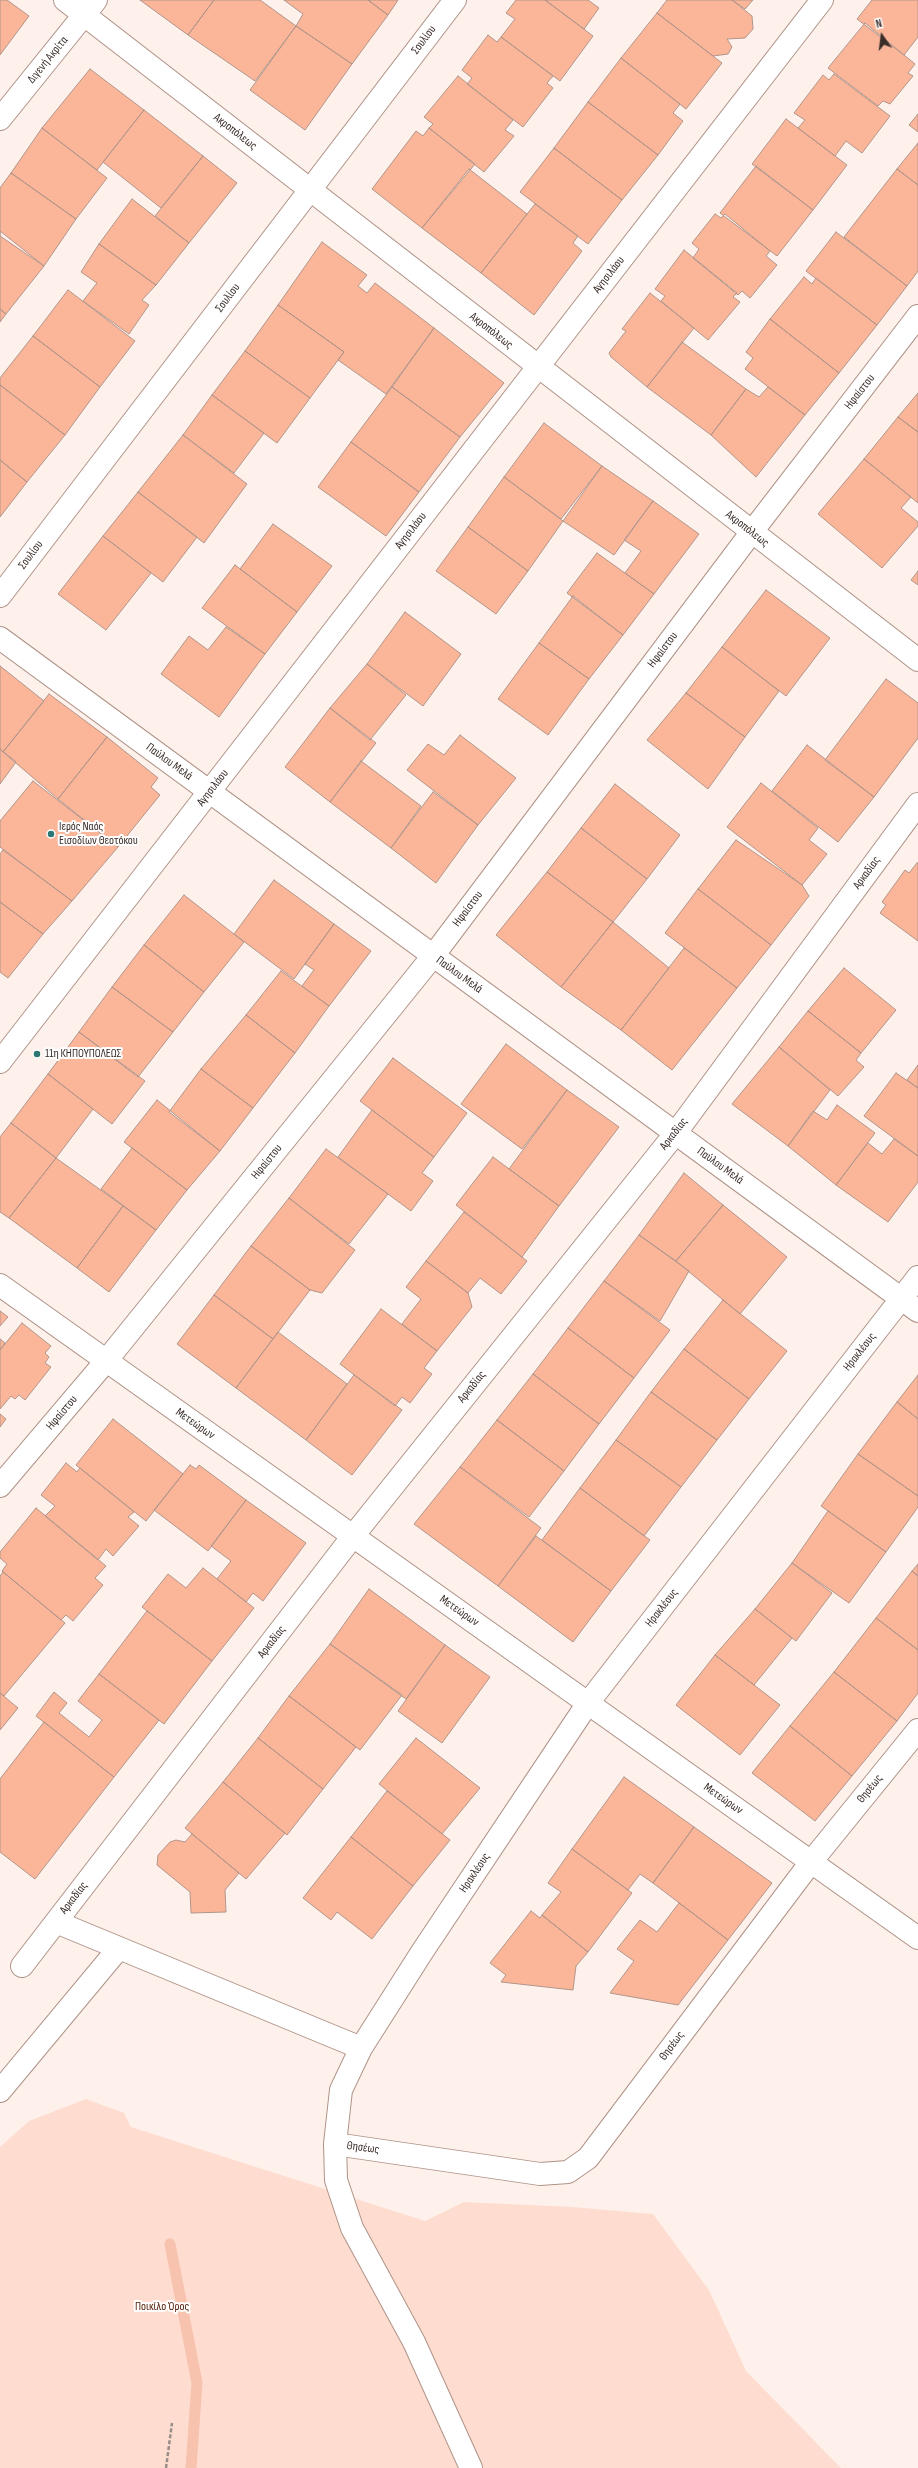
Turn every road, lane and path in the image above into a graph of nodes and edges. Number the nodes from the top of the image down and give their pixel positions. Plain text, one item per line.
1 (65, 0) edge
2 (455, 0) edge
3 (822, 0) edge
4 (90, 8) edge
5 (0, 119) edge
6 (310, 190) junction
7 (918, 316) edge
8 (538, 367) junction
9 (751, 533) junction
10 (0, 596) edge
11 (0, 638) edge
12 (918, 660) edge
13 (210, 792) junction
14 (918, 804) edge
15 (433, 956) junction
16 (0, 1062) edge
17 (675, 1134) junction
18 (918, 1277) edge
19 (0, 1285) edge
20 (910, 1305) edge
21 (106, 1361) junction
22 (0, 1486) edge
23 (353, 1536) junction
24 (588, 1703) junction
25 (918, 1730) edge
26 (811, 1862) junction
27 (56, 1922) junction
28 (918, 1938) edge
29 (119, 1948) junction
30 (22, 1966) dead end
31 (361, 2048) junction
32 (0, 2091) edge
33 (335, 2144) junction
34 (172, 2423) dead end
35 (166, 2468) edge
36 (471, 2468) edge

1 - 4 street, Ακροπόλεως
2 - 6 street, Σουλίου
3 - 8 street, Αγησιλάου
4 - 5 street, Διγενή Ακρίτα
4 - 6 street, Ακροπόλεως
6 - 8 street, Ακροπόλεως
6 - 10 street, Σουλίου
7 - 9 street, Ηφαίστου
8 - 9 street, Ακροπόλεως
8 - 13 street, Αγησιλάου
9 - 12 street, Ακροπόλεως
9 - 15 street, Ηφαίστου
11 - 13 street, Παύλου Μελά
13 - 15 street, Παύλου Μελά
13 - 16 street, Αγησιλάου
14 - 17 street, Αρκαδίας
15 - 17 street, Παύλου Μελά
15 - 21 street, Ηφαίστου
17 - 20 street, Παύλου Μελά
17 - 23 street, Αρκαδίας
18 - 20 street, Ηρακλέους
19 - 21 street, Μετεώρων
20 - 24 street, Ηρακλέους
21 - 22 street, Ηφαίστου
21 - 23 street, Μετεώρων
23 - 24 street, Μετεώρων
23 - 27 street, Αρκαδίας
24 - 26 street, Μετεώρων
24 - 31 street, Ηρακλέους
25 - 26 street, Θησέως
26 - 28 street, Μετεώρων
26 - 33 street, Θησέως
27 - 29 street
27 - 30 street, Αρκαδίας
29 - 31 street
29 - 32 street
31 - 33 street, Ηρακλέους
33 - 36 street, Ηρακλέους
34 - 35 path

